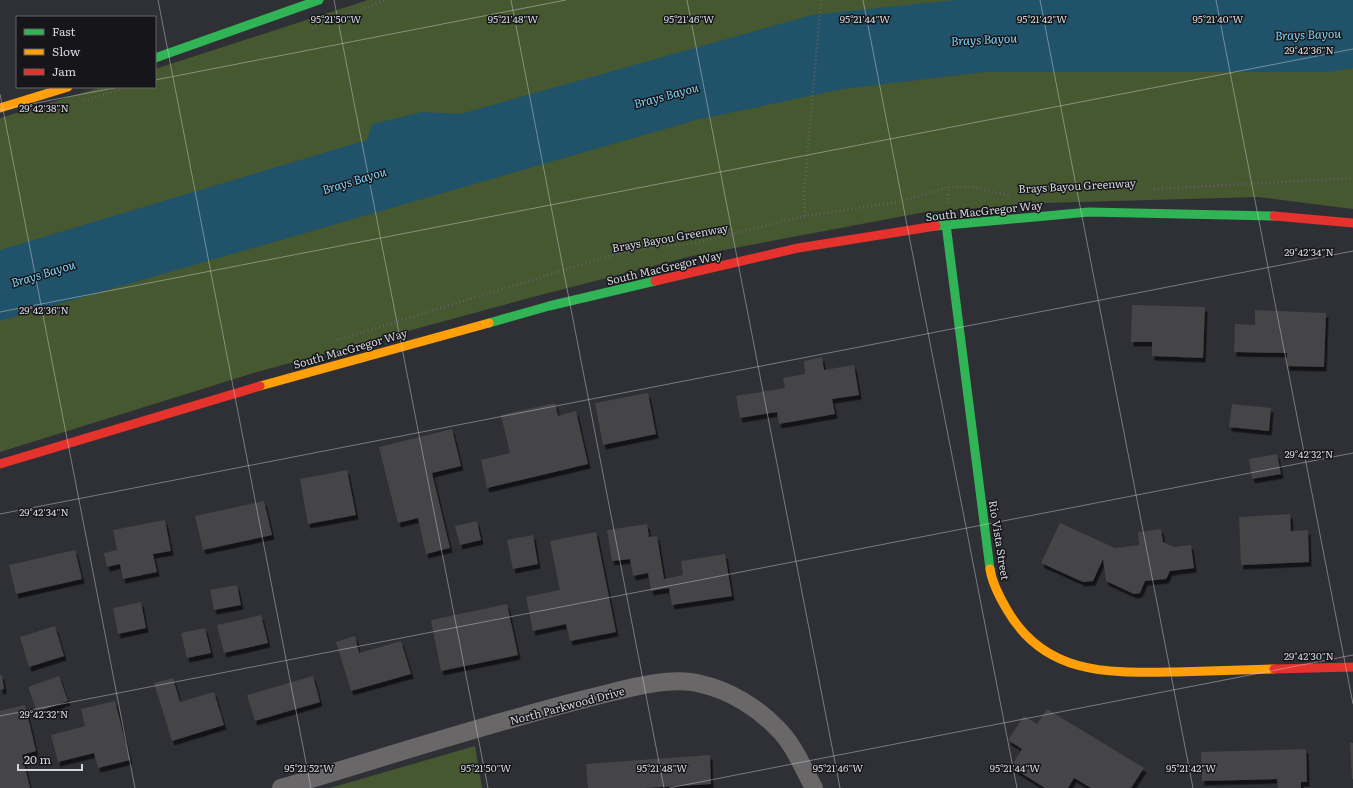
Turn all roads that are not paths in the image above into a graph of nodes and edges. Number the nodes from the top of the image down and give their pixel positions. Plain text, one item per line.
1 (319, 0) edge
2 (156, 58) edge
3 (65, 88) edge
4 (0, 108) edge
5 (1353, 223) edge
6 (946, 224) junction
7 (0, 464) edge
8 (1353, 667) edge
9 (282, 788) edge
10 (814, 788) edge

1 - 2 main road
3 - 4 main road
5 - 6 main road, South MacGregor Way
6 - 7 main road, South MacGregor Way
6 - 8 main road, Rio Vista Street
9 - 10 street, North Parkwood Drive

